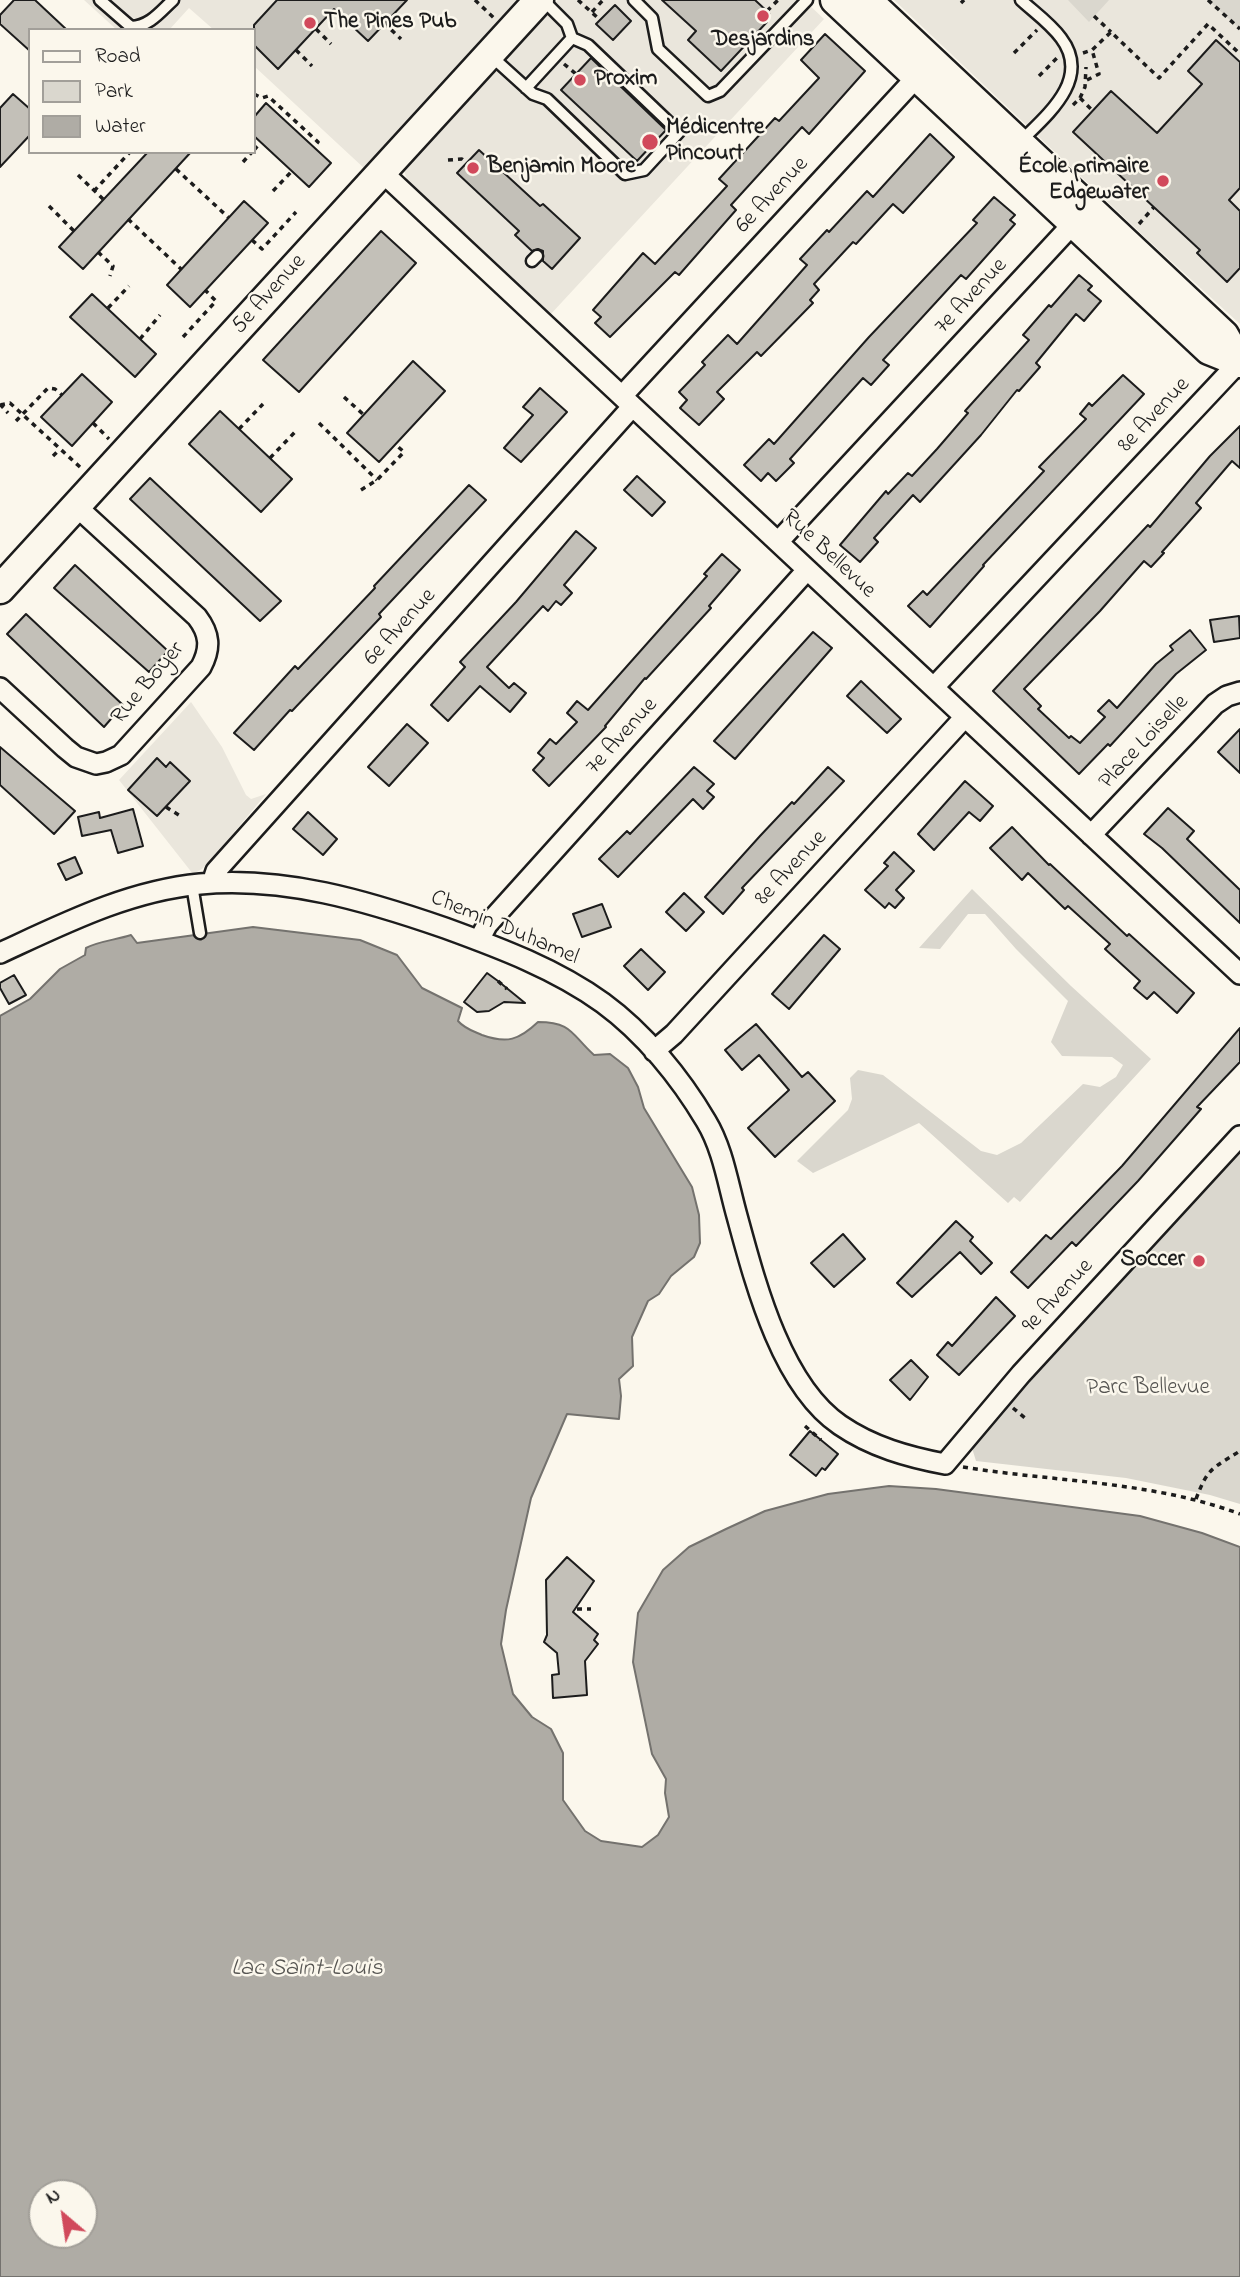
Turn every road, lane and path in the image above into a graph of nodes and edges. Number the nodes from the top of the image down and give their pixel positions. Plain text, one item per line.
1 (100, 0) edge
2 (173, 0) edge
3 (475, 0) edge
4 (541, 0) edge
5 (578, 0) edge
6 (603, 0) edge
7 (634, 0) edge
8 (778, 0) edge
9 (807, 0) edge
10 (835, 0) edge
11 (1021, 0) edge
12 (1208, 0) edge
13 (868, 6) edge
14 (767, 11) dead end
15 (592, 12) junction
16 (1094, 16) dead end
17 (599, 19) dead end
18 (1045, 22) junction
19 (384, 23) dead end
20 (499, 23) dead end
21 (316, 29) dead end
22 (1240, 29) edge
23 (1111, 33) junction
24 (572, 38) junction
25 (401, 39) dead end
26 (331, 44) dead end
27 (296, 50) dead end
28 (1092, 50) junction
29 (1014, 53) dead end
30 (1085, 53) dead end
31 (1240, 53) edge
32 (1069, 54) junction
33 (489, 55) junction
34 (312, 65) dead end
35 (925, 68) junction
36 (1039, 76) dead end
37 (1087, 80) dead end
38 (529, 91) junction
39 (256, 95) edge
40 (1072, 107) dead end
41 (1093, 111) dead end
42 (286, 113) junction
43 (282, 118) dead end
44 (261, 142) dead end
45 (314, 147) dead end
46 (256, 148) edge
47 (1012, 150) junction
48 (128, 154) edge
49 (250, 154) edge
50 (448, 160) dead end
51 (243, 162) dead end
52 (467, 163) dead end
53 (176, 169) dead end
54 (292, 171) dead end
55 (382, 172) junction
56 (78, 175) dead end
57 (94, 191) junction
58 (274, 191) dead end
59 (103, 199) dead end
60 (49, 206) dead end
61 (1154, 207) dead end
62 (296, 212) dead end
63 (1081, 215) junction
64 (229, 218) dead end
65 (128, 219) dead end
66 (1135, 228) dead end
67 (74, 231) dead end
68 (252, 240) dead end
69 (98, 252) dead end
70 (181, 269) dead end
71 (110, 276) dead end
72 (129, 286) dead end
73 (205, 290) dead end
74 (108, 308) dead end
75 (160, 315) dead end
76 (183, 337) dead end
77 (140, 339) dead end
78 (1240, 362) edge
79 (62, 395) dead end
80 (344, 397) dead end
81 (627, 402) junction
82 (0, 404) edge
83 (263, 404) dead end
84 (8, 413) dead end
85 (22, 414) junction
86 (364, 415) dead end
87 (16, 421) dead end
88 (319, 424) dead end
89 (239, 429) dead end
90 (295, 432) dead end
91 (396, 445) dead end
92 (60, 449) junction
93 (53, 456) dead end
94 (270, 458) dead end
95 (377, 480) junction
96 (97, 483) junction
97 (361, 490) dead end
98 (76, 506) junction
99 (778, 542) junction
100 (807, 570) junction
101 (0, 589) edge
102 (934, 687) junction
103 (0, 688) edge
104 (1240, 692) edge
105 (964, 718) junction
106 (166, 807) dead end
107 (181, 817) dead end
108 (1091, 835) junction
109 (212, 883) junction
110 (192, 885) junction
111 (200, 933) dead end
112 (479, 940) junction
113 (0, 953) edge
114 (1240, 974) edge
115 (498, 981) dead end
116 (507, 989) dead end
117 (654, 1051) junction
118 (1240, 1136) edge
119 (805, 1426) dead end
120 (821, 1440) dead end
121 (1240, 1451) edge
122 (954, 1466) junction
123 (1196, 1500) junction
124 (1240, 1514) edge
125 (577, 1609) dead end
126 (591, 1609) dead end

1 - 2 lane
3 - 20 path
4 - 24 lane
4 - 33 street, 5e Avenue
5 - 15 path
6 - 15 path
7 - 9 lane
8 - 14 path
10 - 13 street
11 - 18 lane
12 - 22 path
13 - 35 street
15 - 17 path
16 - 23 path
18 - 29 path
18 - 32 lane
19 - 25 path
21 - 26 path
23 - 28 path
23 - 31 path
24 - 38 lane
24 - 38 lane
27 - 34 path
28 - 30 path
28 - 37 path
32 - 36 path
32 - 47 lane
33 - 38 lane
33 - 55 street, 5e Avenue
35 - 47 street
35 - 81 street, 6e Avenue
39 - 42 path
40 - 41 path
42 - 43 path
42 - 45 path
44 - 46 path
47 - 63 street
48 - 57 path
49 - 51 path
50 - 52 path
53 - 64 path
54 - 58 path
55 - 81 street, Rue Bellevue
55 - 96 street, 5e Avenue
56 - 57 path
57 - 59 path
60 - 67 path
61 - 66 path
62 - 68 path
63 - 78 street
63 - 99 street, 7e Avenue
65 - 70 path
69 - 71 path
72 - 74 path
73 - 76 path
75 - 77 path
78 - 102 street, 8e Avenue
79 - 85 path
80 - 86 path
81 - 99 street, Rue Bellevue
81 - 109 street, 6e Avenue
82 - 84 path
82 - 85 path
83 - 89 path
85 - 87 path
85 - 92 path
88 - 95 path
90 - 94 path
91 - 95 path
92 - 93 path
92 - 96 path
95 - 97 path
96 - 98 street, 5e Avenue
98 - 101 street, 5e Avenue
98 - 103 street, Rue Boyer
99 - 100 street, Rue Bellevue
100 - 102 street, Rue Bellevue
100 - 112 street, 7e Avenue
102 - 105 street, Rue Bellevue
104 - 108 street, Place Loiselle
105 - 108 street, Rue Bellevue
105 - 117 street, 8e Avenue
106 - 107 path
108 - 114 street, Rue Bellevue
109 - 110 street, Chemin Duhamel
109 - 112 street, Chemin Duhamel
110 - 111 lane
110 - 113 street, Chemin Duhamel
112 - 117 street, Chemin Duhamel
115 - 116 path
117 - 122 street, Chemin Duhamel
118 - 122 street, 9e Avenue
119 - 120 path
121 - 123 path
122 - 123 path
123 - 124 path
125 - 126 path

